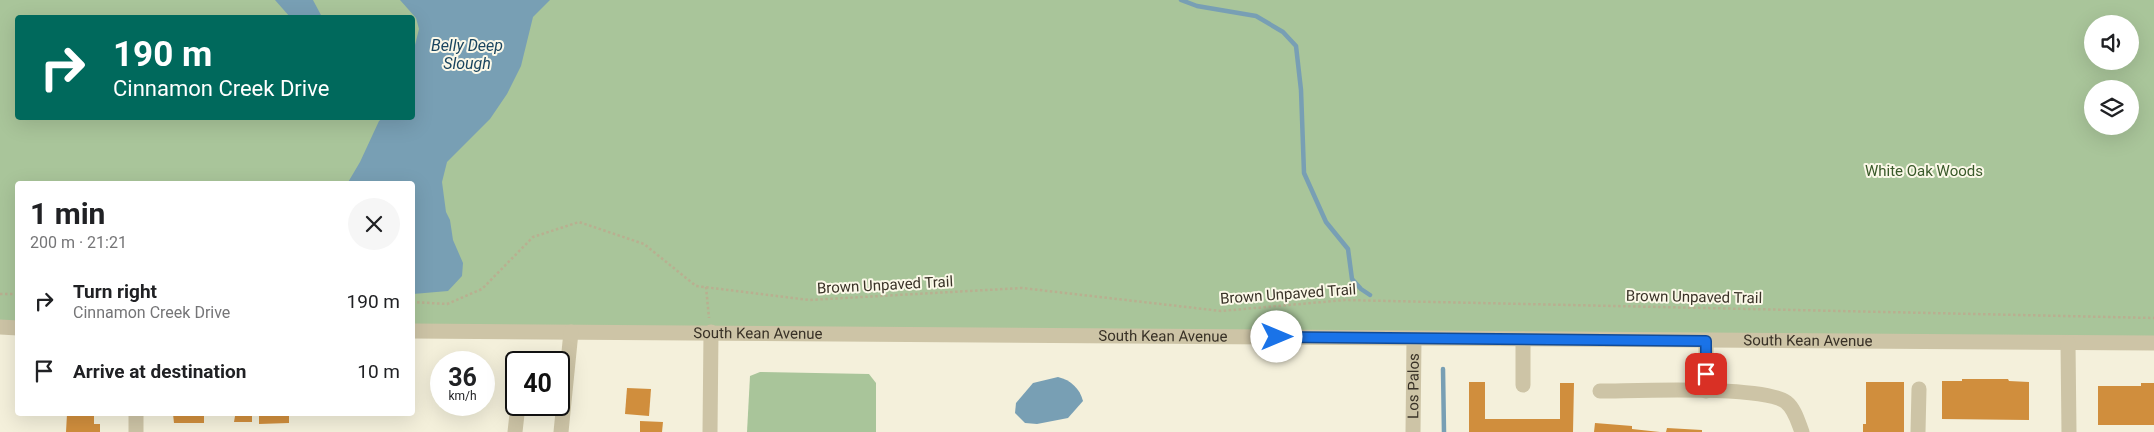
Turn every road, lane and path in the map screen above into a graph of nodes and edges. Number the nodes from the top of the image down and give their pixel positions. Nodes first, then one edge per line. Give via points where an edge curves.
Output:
1 (706, 287) junction
2 (0, 294) edge
3 (15, 294) edge
4 (415, 302) edge
5 (2154, 318) edge
6 (0, 327) edge
7 (15, 328) edge
8 (415, 330) edge
9 (571, 332) junction
10 (711, 332) junction
11 (1414, 338) junction
12 (1523, 339) junction
13 (1706, 341) junction
14 (2068, 343) junction
15 (2154, 344) edge
16 (568, 351) edge
17 (1523, 386) dead end
18 (1919, 389) dead end
19 (1600, 391) dead end
20 (1706, 391) junction
21 (136, 416) edge
22 (517, 416) edge
23 (561, 416) edge
24 (136, 432) edge
25 (515, 432) edge
26 (561, 432) edge
27 (710, 432) edge
28 (1413, 432) edge
29 (1802, 432) edge
30 (1918, 432) edge
31 (2069, 432) edge

1 - 4 path, Brown Unpaved Trail via 696,286 644,244 579,222 533,237 482,289 447,304
1 - 5 path, Brown Unpaved Trail via 809,300 1022,288 1221,311 1344,300
1 - 10 path
2 - 3 path
6 - 7 street
8 - 9 street, South Kean Avenue
9 - 10 street, South Kean Avenue
9 - 16 street
10 - 11 street, South Kean Avenue
10 - 27 street
11 - 12 street, South Kean Avenue
11 - 28 street, Los Palos
12 - 13 street, South Kean Avenue
12 - 17 street
13 - 14 street, South Kean Avenue
13 - 20 street
14 - 15 street, South Kean Avenue
14 - 31 street
18 - 30 street
19 - 20 street
20 - 29 street via 1775,396 1787,403
21 - 24 street
22 - 25 street
23 - 26 street

